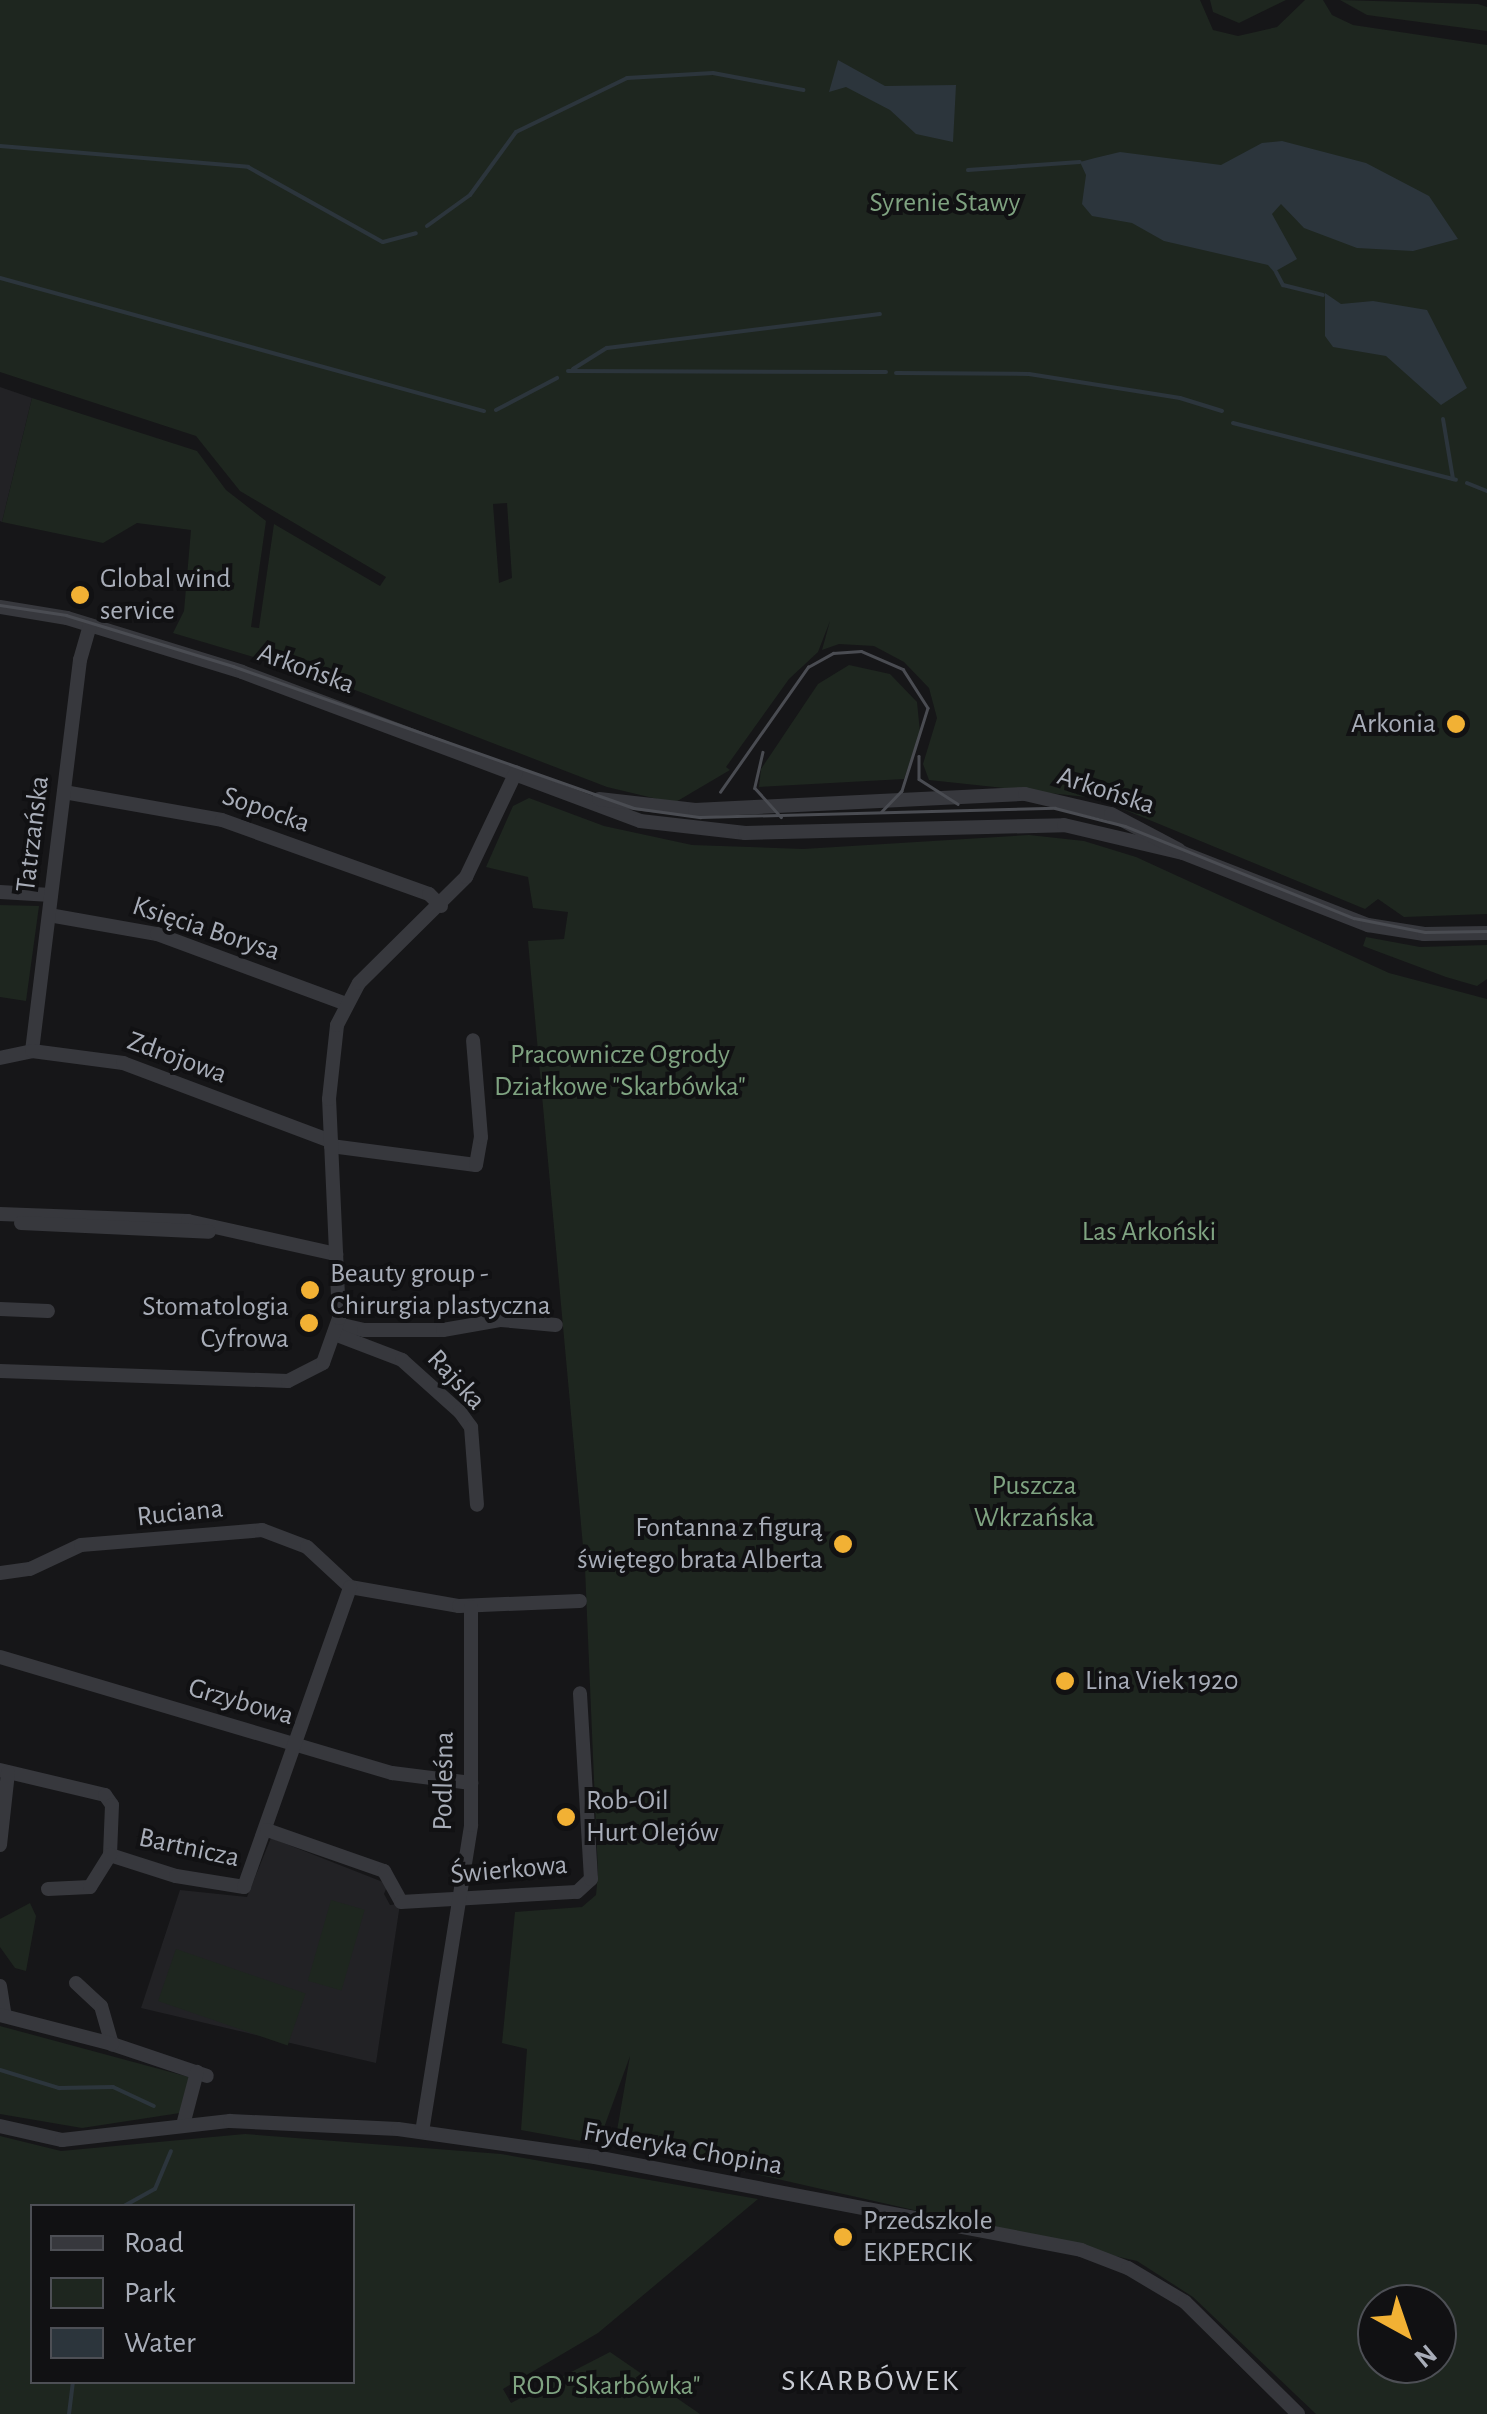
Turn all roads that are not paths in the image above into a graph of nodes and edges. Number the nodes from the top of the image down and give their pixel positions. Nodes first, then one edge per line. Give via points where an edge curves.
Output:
1 (0, 608) edge
2 (90, 625) junction
3 (516, 772) junction
4 (64, 792) junction
5 (589, 798) junction
6 (1183, 853) junction
7 (0, 892) edge
8 (51, 895) junction
9 (441, 906) junction
10 (49, 915) junction
11 (1487, 933) edge
12 (344, 1003) junction
13 (472, 1040) dead end
14 (32, 1051) junction
15 (0, 1058) edge
16 (331, 1143) junction
17 (0, 1217) edge
18 (336, 1254) junction
19 (0, 1309) edge
20 (48, 1310) dead end
21 (556, 1325) dead end
22 (338, 1330) junction
23 (0, 1371) edge
24 (478, 1505) dead end
25 (0, 1573) edge
26 (350, 1587) junction
27 (580, 1600) dead end
28 (471, 1607) junction
29 (0, 1657) edge
30 (580, 1693) dead end
31 (296, 1744) junction
32 (4, 1771) edge
33 (471, 1783) junction
34 (8, 1810) junction
35 (25, 1814) dead end
36 (267, 1830) junction
37 (0, 1844) edge
38 (110, 1855) junction
39 (48, 1889) dead end
40 (460, 1900) junction
41 (76, 1983) dead end
42 (0, 1986) edge
43 (3, 2016) edge
44 (112, 2044) junction
45 (184, 2125) junction
46 (0, 2126) edge
47 (422, 2132) junction
48 (1298, 2414) edge

1 - 2 street, Arkońska
2 - 3 street, Arkońska
2 - 4 street, Tatrzańska
3 - 5 street, Arkońska
3 - 9 street via 481,854
4 - 8 street, Tatrzańska
4 - 9 street, Sopocka via 222,820 429,894
5 - 6 street, Arkońska via 638,821 704,831 1040,822
5 - 6 street, Arkońska via 695,810 1020,794 1111,814
6 - 11 street, Arkońska via 1368,925 1438,935
7 - 8 street
8 - 10 street, Tatrzańska
9 - 12 street
10 - 12 street, Księcia Borysa via 157,934
10 - 14 street, Tatrzańska
12 - 16 street via 332,1050
13 - 16 street, Zdrojowa via 481,1137 476,1166
14 - 15 street, Zdrojowa
14 - 16 street, Zdrojowa via 150,1071
16 - 18 street
17 - 18 street via 240,1232
18 - 22 street
19 - 20 street
21 - 22 street, Rajska via 501,1320 443,1330
22 - 23 street via 329,1355 288,1381
22 - 24 street, Rajska via 402,1360 460,1412 471,1428
25 - 26 street, Ruciana via 30,1569 81,1545 262,1530 307,1547
26 - 28 street
26 - 31 street
27 - 28 street
28 - 33 street, Podleśna
29 - 31 street, Grzybowa
30 - 40 street, Świerkowa via 591,1880 577,1892
31 - 33 street, Grzybowa via 408,1777
31 - 36 street
32 - 34 street
32 - 38 street, Bartnicza via 105,1796 112,1805
33 - 40 street, Podleśna
34 - 35 street
34 - 37 street
36 - 38 street, Bartnicza via 249,1884 176,1876
36 - 40 street, Świerkowa via 384,1872 401,1902
38 - 39 street via 90,1887
40 - 47 street, Podleśna
41 - 44 street via 100,2006
42 - 43 street
43 - 44 street
44 - 45 street via 202,2074
45 - 46 street, Fryderyka Chopina via 62,2140
45 - 47 street, Fryderyka Chopina via 325,2122
47 - 48 street, Fryderyka Chopina via 1082,2250 1185,2302

